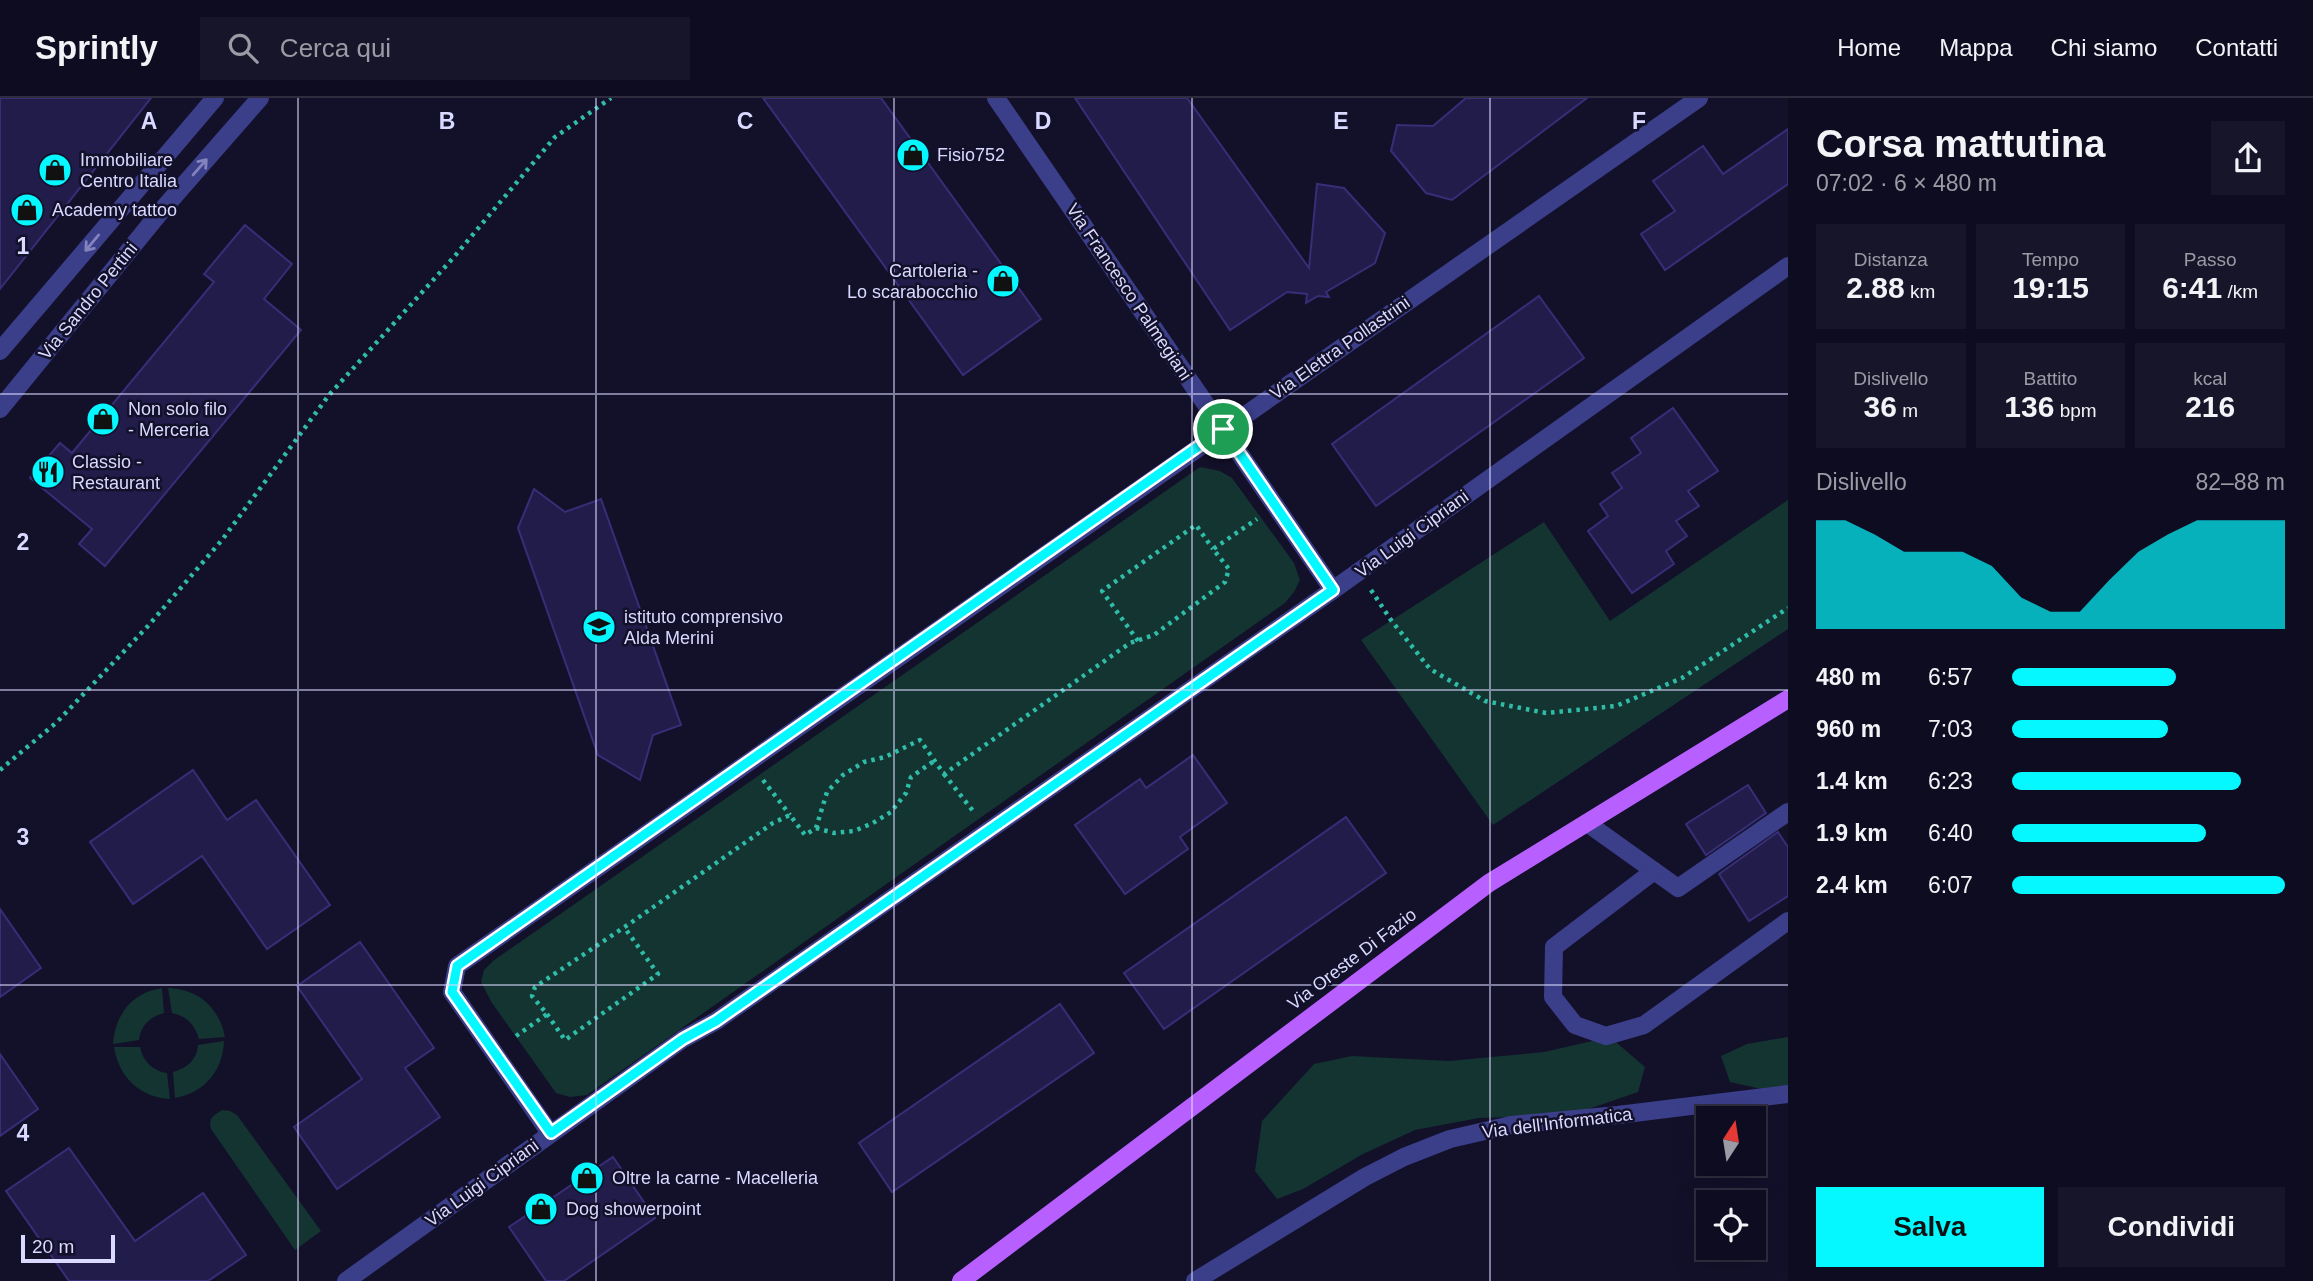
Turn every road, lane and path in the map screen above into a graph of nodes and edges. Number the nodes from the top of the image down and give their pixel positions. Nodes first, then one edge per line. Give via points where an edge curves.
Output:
1 (215, 98) edge
2 (260, 98) edge
3 (611, 98) edge
4 (996, 98) edge
5 (1699, 98) edge
6 (1788, 265) edge
7 (0, 351) edge
8 (0, 409) edge
9 (1223, 429) junction
10 (1261, 517) dead end
11 (1213, 549) junction
12 (1358, 572) junction
13 (1333, 590) junction
14 (1788, 608) edge
15 (1138, 641) junction
16 (1788, 699) edge
17 (934, 761) junction
18 (0, 769) edge
19 (944, 774) junction
20 (759, 775) dead end
21 (1788, 812) edge
22 (790, 815) junction
23 (979, 818) dead end
24 (1587, 822) junction
25 (816, 828) junction
26 (1654, 871) junction
27 (1788, 921) edge
28 (625, 927) junction
29 (547, 1014) junction
30 (516, 1036) dead end
31 (1788, 1094) edge
32 (551, 1133) junction
33 (346, 1281) edge
34 (961, 1281) edge
35 (1195, 1281) edge

1 -> 7 street, Via Sandro Pertini
8 -> 2 street, Via Sandro Pertini
3 - 18 path via 555,136 329,395 222,540 148,626 57,722
4 - 9 street, Via Francesco Palmegiani
5 - 9 street, Via Elettra Pollastrini
6 - 12 street, Via Luigi Cipriani
9 - 13 street, Via Francesco Palmegiani
9 - 32 street, Via Elettra Pollastrini via 457,966 452,992
10 - 11 path
11 - 15 path via 1228,569 1225,582 1154,635
11 - 15 path via 1196,525 1102,591
12 - 13 street, Via Luigi Cipriani
12 - 14 path via 1430,669 1485,701 1546,713 1616,706 1682,678
13 - 32 street, Via Luigi Cipriani
15 - 19 path
16 - 24 main road, Via Oreste Di Fazio
17 - 19 path
17 - 25 path via 911,776 906,793 891,812 873,823 834,833
17 - 25 path via 920,740 864,762 827,792
19 - 23 path
20 - 22 path
21 - 26 street via 1678,888
22 - 25 path via 805,835
22 - 28 path
24 - 26 street
24 - 34 main road, Via Oreste Di Fazio via 1489,883
26 - 27 street via 1554,947 1553,997 1575,1026 1606,1036 1644,1025
28 - 29 path via 535,987 532,996
28 - 29 path via 658,974 565,1040
29 - 30 path
31 - 35 street, Via dell'Informatica via 1511,1125 1450,1139 1364,1177
32 - 33 street, Via Luigi Cipriani

